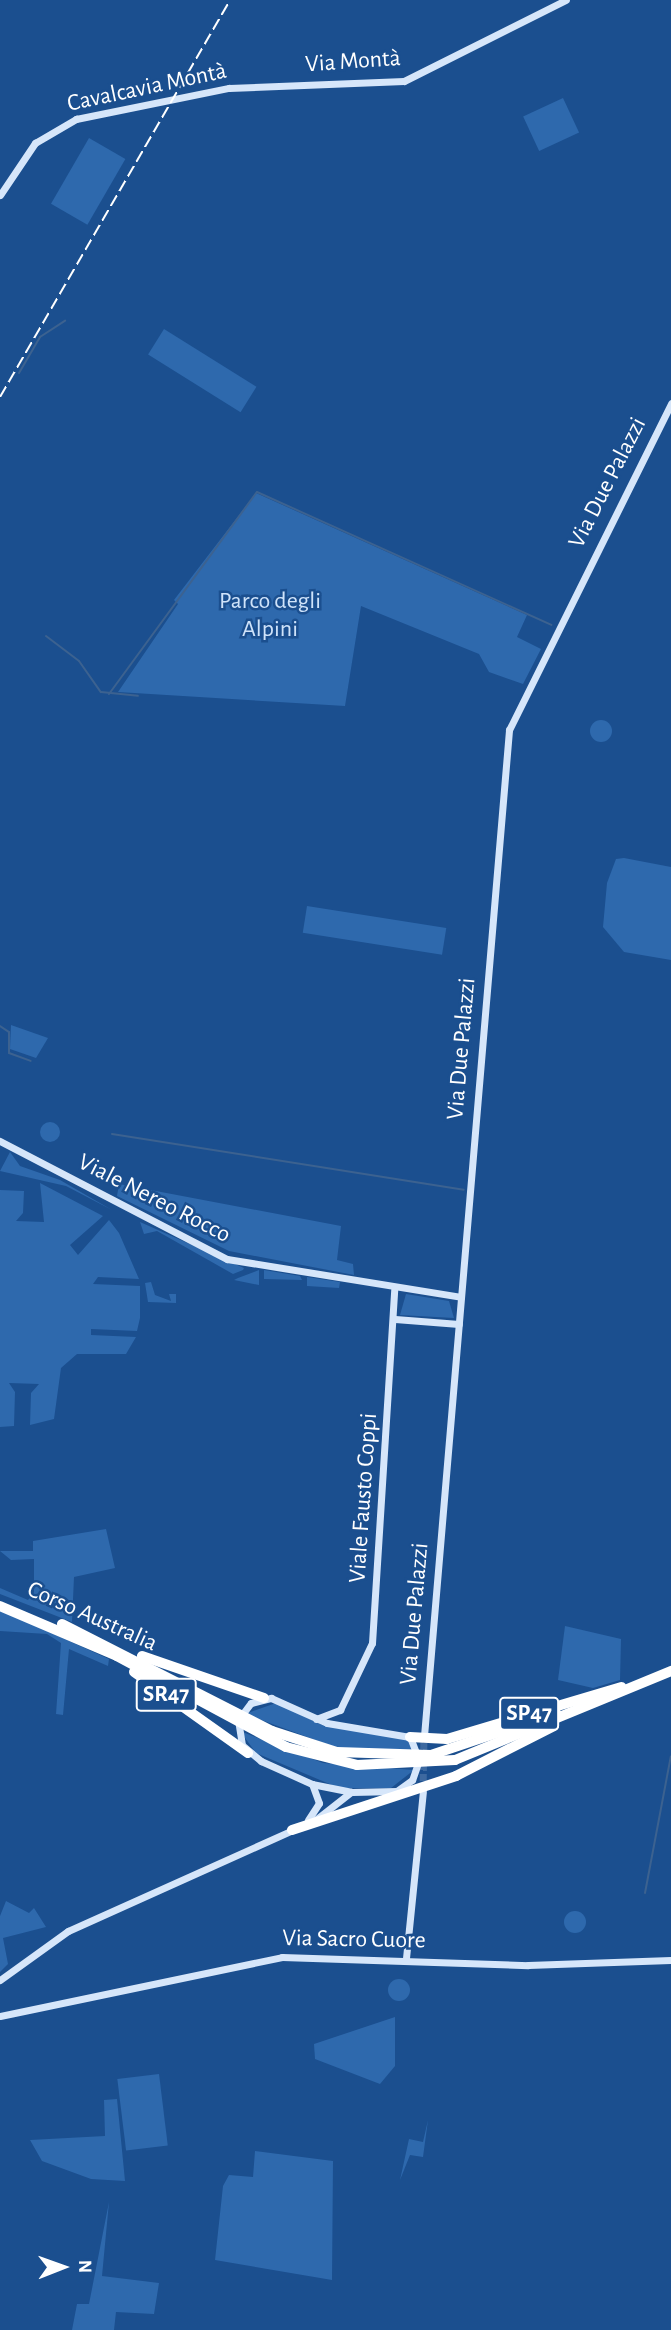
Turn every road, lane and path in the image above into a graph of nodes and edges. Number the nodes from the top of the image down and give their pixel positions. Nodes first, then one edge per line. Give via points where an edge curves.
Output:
1 (566, 0) edge
2 (293, 85) joint
3 (0, 195) edge
4 (671, 403) edge
5 (0, 1141) edge
6 (394, 1290) junction
7 (461, 1297) junction
8 (395, 1319) junction
9 (459, 1324) junction
10 (0, 1599) edge
11 (0, 1606) edge
12 (83, 1640) junction
13 (110, 1645) junction
14 (671, 1666) edge
15 (671, 1672) edge
16 (622, 1687) junction
17 (264, 1698) junction
18 (603, 1701) junction
19 (345, 1703) junction
20 (233, 1716) junction
21 (316, 1720) junction
22 (353, 1728) junction
23 (424, 1736) tunnel mouth
24 (410, 1737) junction
25 (248, 1753) junction
26 (430, 1760) junction
27 (489, 1760) junction
28 (408, 1762) joint
29 (312, 1784) junction
30 (397, 1791) junction
31 (352, 1792) junction
32 (423, 1792) tunnel mouth
33 (292, 1830) junction
34 (406, 1958) junction
35 (671, 1960) edge
36 (0, 1980) edge
37 (0, 2016) edge

1 - 2 street, Via Montà via 404,81
2 - 3 street, Cavalcavia Montà via 254,86 76,119 35,143 13,169
4 - 7 street, Via Due Palazzi via 511,716
5 - 6 street, Viale Nereo Rocco via 227,1259
6 - 7 street, Viale Nereo Rocco
6 - 8 street, Viale Fausto Coppi
7 - 9 street, Via Due Palazzi
8 - 9 street
8 - 19 street, Viale Fausto Coppi via 374,1631
9 - 23 street, Via Due Palazzi
10 - 13 highway, Corso Australia / SR47
11 - 12 highway, Corso Australia / SR47
12 - 20 highway, Corso Australia / SR47
12 - 25 highway, SR47
13 - 17 highway, SR47
13 - 20 highway, Corso Australia / SR47
14 - 16 highway, SP47
15 - 18 highway, SP47
16 - 24 highway, SP47 via 447,1740
16 - 26 highway, Corso Australia / SP47
17 - 21 street, SR47
17 - 25 street via 238,1720
18 - 26 highway, Corso Australia / SP47 via 484,1751
18 - 27 highway, SP47
19 - 21 street via 331,1718
19 - 22 street via 344,1718
20 - 28 highway, Corso Australia / SR47 via 324,1759
21 - 22 street, SR47
22 - 24 street, SR47
24 - 30 street via 418,1750 416,1772
25 - 29 street, SR47
26 - 28 highway, Corso Australia / SP47
27 - 30 highway, SP47
27 - 33 highway, SP47
29 - 31 street, SR47
29 - 33 street via 318,1809
30 - 31 street, SR47
31 - 33 street
32 - 34 street
33 - 36 street via 68,1931
34 - 35 street, Via Sacro Cuore via 528,1965
34 - 37 street, Via Sacro Cuore via 282,1956

